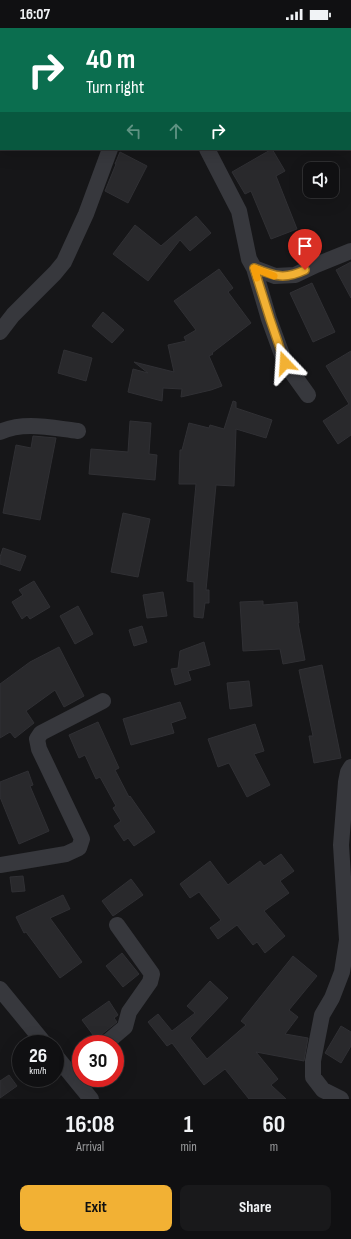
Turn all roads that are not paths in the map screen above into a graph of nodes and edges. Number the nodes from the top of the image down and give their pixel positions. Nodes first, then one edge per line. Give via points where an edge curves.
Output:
1 (110, 150) edge
2 (208, 150) edge
3 (351, 251) edge
4 (254, 268) junction
5 (0, 332) edge
6 (308, 395) dead end
7 (78, 431) dead end
8 (0, 432) edge
9 (103, 701) dead end
10 (351, 767) edge
11 (0, 865) edge
12 (117, 925) dead end
13 (0, 989) edge
14 (38, 1035) edge
15 (116, 1035) edge
16 (64, 1064) edge
17 (72, 1071) edge
18 (85, 1087) edge
19 (92, 1099) edge
20 (341, 1099) edge

1 - 5 street via 86,214 64,262
2 - 4 street via 239,211 249,260
3 - 4 street via 295,275 274,276
4 - 6 street via 285,363
7 - 8 street via 32,425
9 - 11 street via 41,733 37,739 82,839 79,848 66,854
10 - 20 street via 346,782 341,845 347,940 342,972 322,1015 313,1061 313,1077 323,1090
12 - 15 street via 152,974 150,982 129,1012 125,1027
13 - 14 street
16 - 17 street
18 - 19 street

